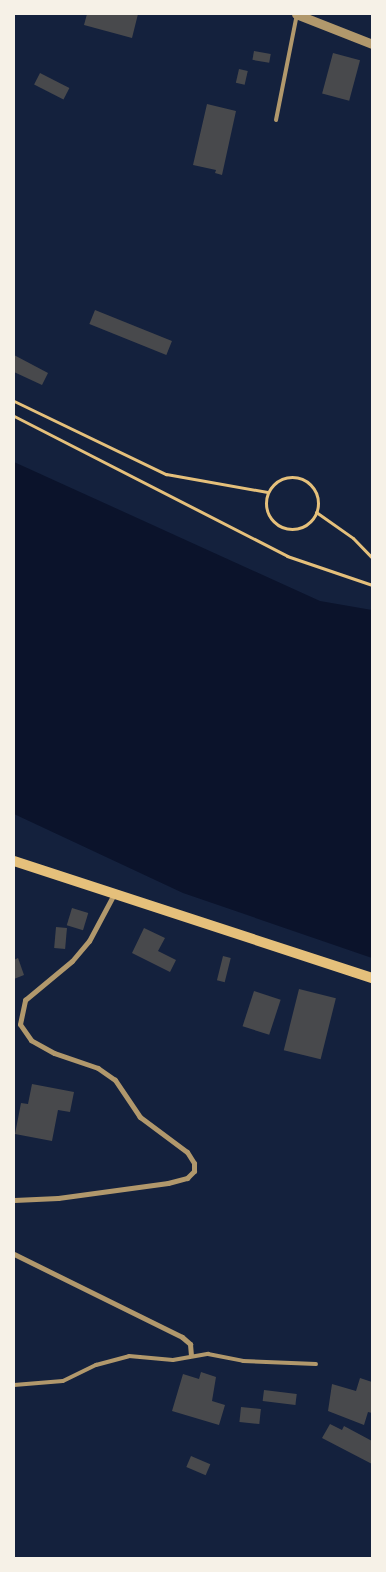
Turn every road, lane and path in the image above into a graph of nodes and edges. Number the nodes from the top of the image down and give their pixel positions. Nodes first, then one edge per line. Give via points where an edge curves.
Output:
1 (297, 14) edge
2 (372, 44) edge
3 (276, 120) dead end
4 (14, 402) edge
5 (14, 416) edge
6 (268, 492) junction
7 (316, 512) junction
8 (372, 558) edge
9 (372, 585) edge
10 (14, 861) edge
11 (114, 894) junction
12 (372, 978) edge
13 (14, 1200) edge
14 (14, 1254) edge
15 (192, 1355) junction
16 (316, 1364) dead end
17 (14, 1385) edge

1 - 2 street
1 - 3 lane
4 - 6 path via 166,474
5 - 9 path via 287,556
6 - 7 path via 282,479 302,479 312,487 318,499
6 - 7 path via 265,504 268,515 287,529 299,528 310,522
7 - 8 path via 353,538
10 - 11 main road
11 - 12 main road
11 - 13 street via 89,941 72,961 25,1000 20,1024 31,1040 54,1053 98,1068 115,1080 140,1116 186,1152 194,1163 194,1171 187,1178 168,1183 58,1198
14 - 15 street via 182,1337 190,1344
15 - 16 lane via 208,1354 243,1362
15 - 17 lane via 173,1360 129,1356 96,1365 62,1381

